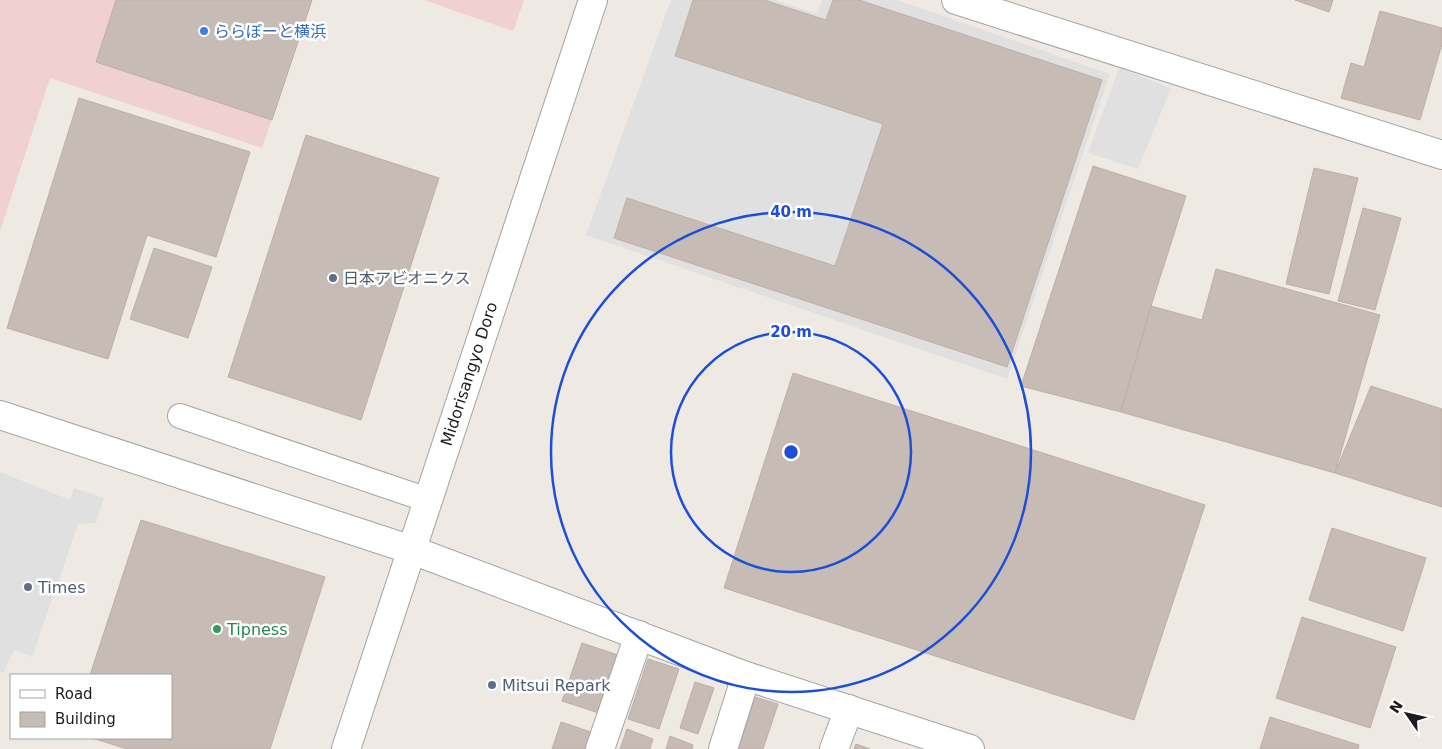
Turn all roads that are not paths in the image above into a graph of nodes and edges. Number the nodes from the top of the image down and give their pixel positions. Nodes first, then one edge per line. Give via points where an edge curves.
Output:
1 (593, 0) edge
2 (956, 0) edge
3 (1442, 155) edge
4 (0, 415) edge
5 (180, 416) dead end
6 (428, 500) junction
7 (412, 550) junction
8 (639, 635) junction
9 (746, 676) junction
10 (849, 709) junction
11 (954, 747) edge
12 (346, 749) edge
13 (600, 749) edge
14 (723, 749) edge
15 (834, 749) edge

1 - 6 street, Midorisangyo Doro
2 - 3 street
4 - 7 street
5 - 6 lane
6 - 7 street, Midorisangyo Doro
7 - 8 street
7 - 12 street, Midorisangyo Doro
8 - 9 street
8 - 13 street
9 - 10 street
9 - 14 street
10 - 11 street
10 - 15 street

